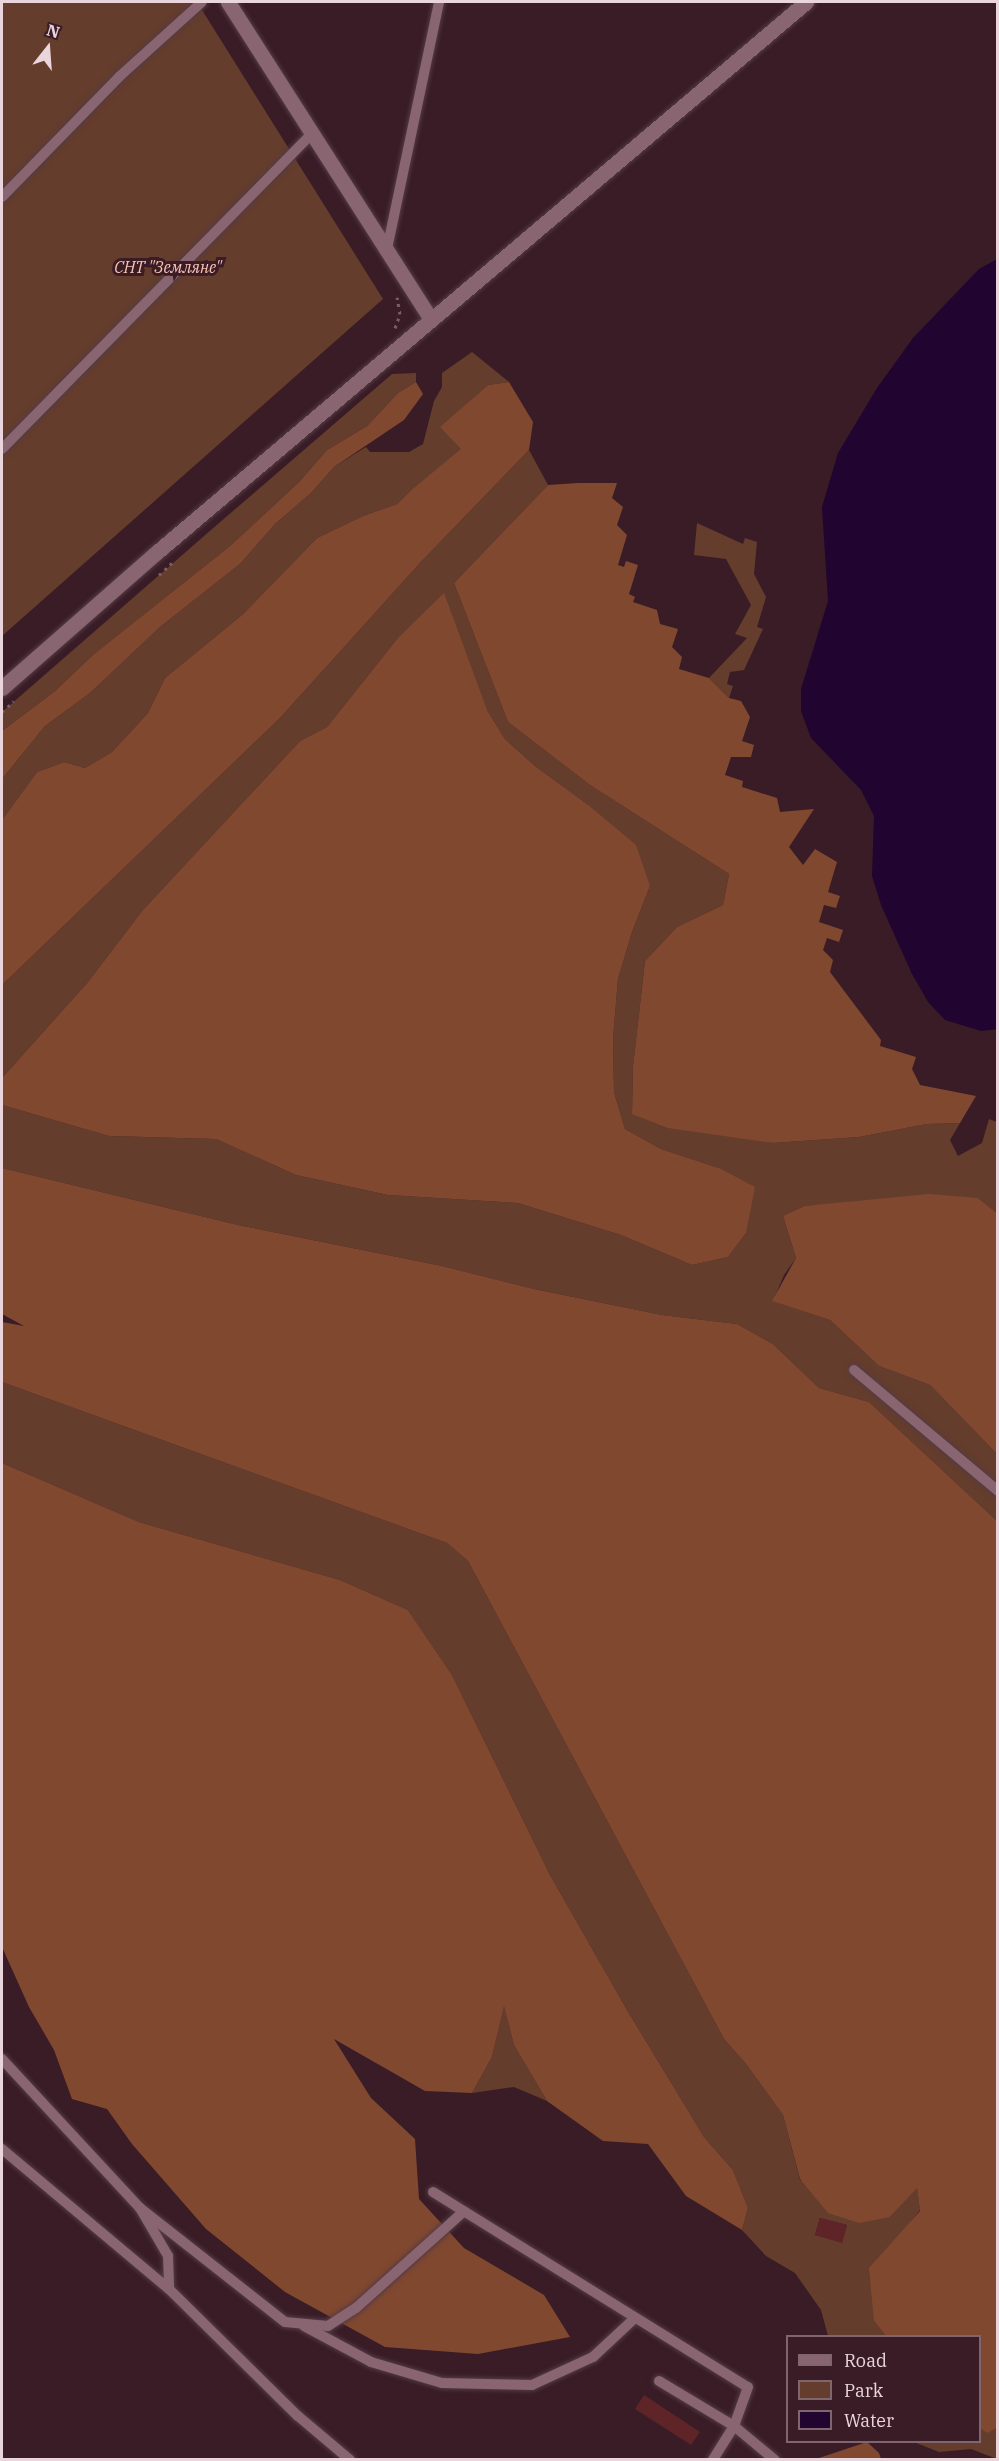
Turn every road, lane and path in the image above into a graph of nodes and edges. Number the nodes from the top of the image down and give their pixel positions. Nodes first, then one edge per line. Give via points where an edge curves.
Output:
1 (202, 2) edge
2 (228, 2) edge
3 (446, 2) edge
4 (806, 2) edge
5 (438, 6) edge
6 (313, 133) junction
7 (2, 197) edge
8 (387, 249) junction
9 (396, 292) dead end
10 (431, 319) junction
11 (387, 335) dead end
12 (2, 449) edge
13 (2, 688) edge
14 (854, 1370) dead end
15 (998, 1491) edge
16 (2, 2059) edge
17 (2, 2149) edge
18 (433, 2192) dead end
19 (141, 2208) junction
20 (464, 2211) junction
21 (169, 2289) junction
22 (635, 2318) junction
23 (298, 2323) junction
24 (659, 2381) dead end
25 (734, 2426) junction
26 (350, 2460) edge
27 (713, 2460) edge
28 (775, 2460) edge

1 - 7 lane via 120,76
2 - 6 street
3 - 5 lane
4 - 10 street
5 - 8 lane
6 - 8 street
6 - 12 lane
8 - 10 street
9 - 11 path via 400,314
10 - 13 street
14 - 15 lane
16 - 19 lane
17 - 21 lane
18 - 20 lane
19 - 21 lane via 168,2256
19 - 23 lane via 285,2322
20 - 22 lane
20 - 23 lane via 356,2308 328,2326
21 - 26 lane via 298,2416
22 - 23 lane via 593,2357 532,2385 442,2384 371,2362
22 - 25 lane via 748,2387
24 - 25 lane
25 - 27 lane
25 - 28 lane

